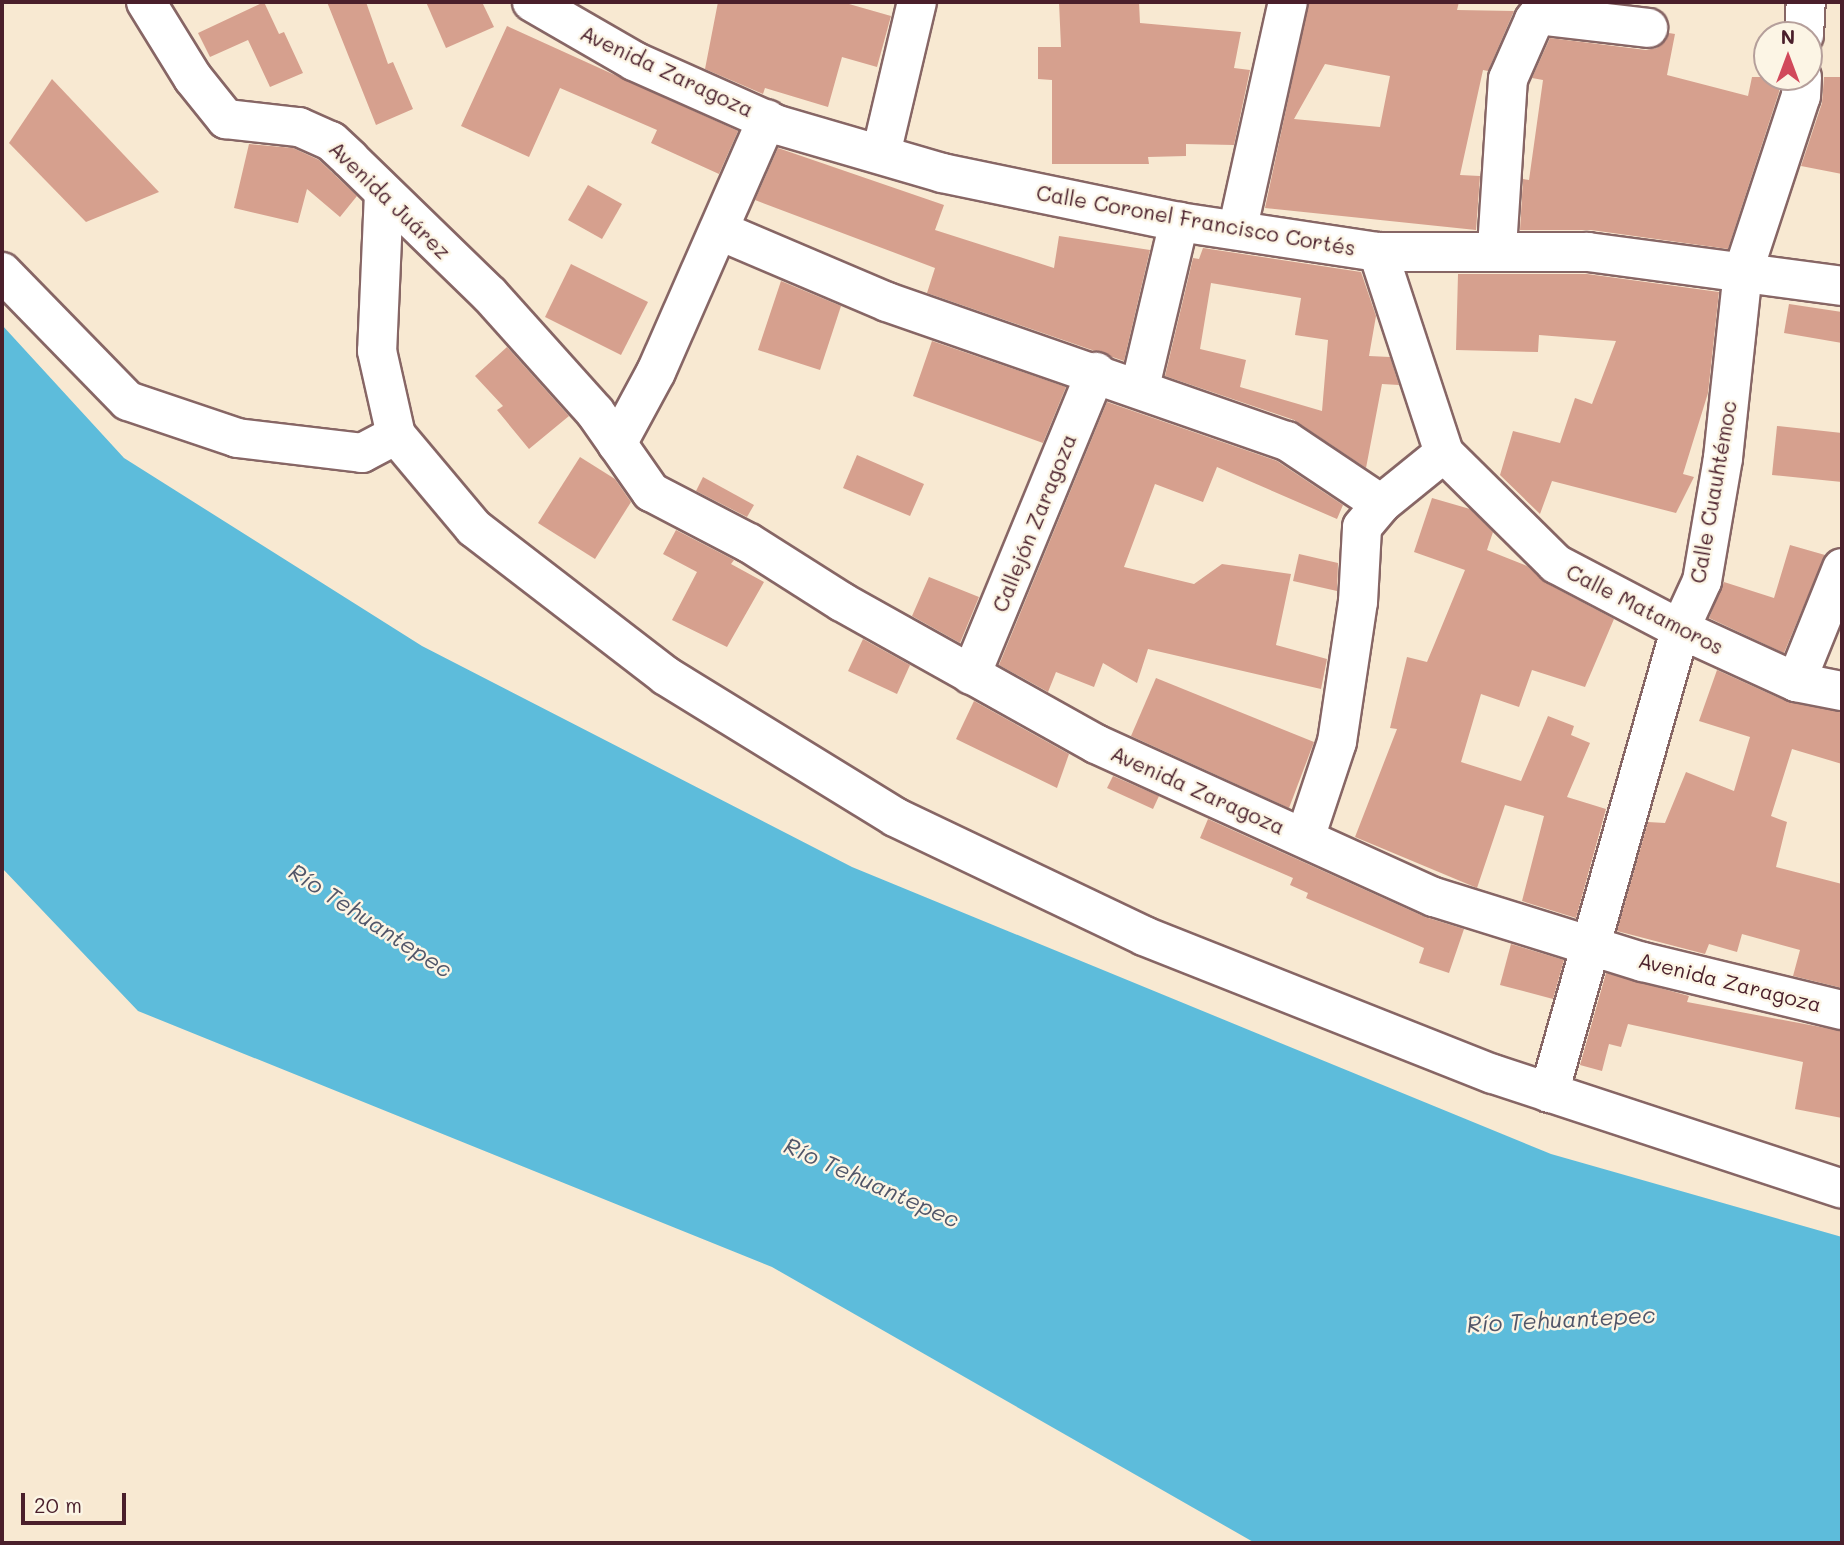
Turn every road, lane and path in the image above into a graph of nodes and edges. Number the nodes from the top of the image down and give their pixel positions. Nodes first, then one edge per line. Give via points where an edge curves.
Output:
1 (146, 2) edge
2 (532, 2) edge
3 (917, 2) edge
4 (1288, 2) edge
5 (1806, 2) edge
6 (1805, 21) edge
7 (1648, 28) dead end
8 (1801, 91) edge
9 (767, 119) junction
10 (881, 154) junction
11 (384, 193) junction
12 (1180, 222) junction
13 (1238, 228) junction
14 (720, 231) junction
15 (1497, 248) junction
16 (1378, 252) junction
17 (2, 272) edge
18 (1743, 272) junction
19 (1842, 286) edge
20 (1096, 372) junction
21 (1140, 387) junction
22 (396, 435) junction
23 (617, 443) junction
24 (1444, 453) junction
25 (1381, 504) junction
26 (1842, 568) edge
27 (1680, 629) junction
28 (971, 675) junction
29 (1796, 682) junction
30 (1842, 691) edge
31 (1305, 838) junction
32 (1590, 944) junction
33 (1842, 1010) edge
34 (1549, 1093) junction
35 (1842, 1189) edge

1 - 11 street, Avenida Juárez via 193,78 226,119 299,127 331,141
2 - 9 street, Avenida Zaragoza via 634,61
3 - 10 street
4 - 13 street
5 - 6 street
7 - 15 street via 1538,15 1534,19 1508,79
8 - 18 street, Calle Cuauhtémoc
9 - 10 street, Calle Coronel Francisco Cortés
9 - 14 street
10 - 12 street, Calle Coronel Francisco Cortés via 942,173
11 - 22 street via 377,351
11 - 23 street, Avenida Juárez via 490,295
12 - 13 street, Calle Coronel Francisco Cortés
12 - 21 street
13 - 16 street, Calle Coronel Francisco Cortés
14 - 20 street via 887,302
14 - 23 street via 656,372
15 - 16 street, Calle Coronel Francisco Cortés
15 - 18 street, Calle Coronel Francisco Cortés via 1588,252
16 - 24 street
17 - 22 street via 128,401 237,438 362,453
18 - 19 street, Calle Coronel Francisco Cortés
18 - 27 street, Calle Cuauhtémoc via 1723,458 1702,581
20 - 21 street
20 - 28 street, Callejón Zaragoza
21 - 25 street via 1287,441
22 - 34 street via 474,528 666,676 895,817 1144,936
23 - 28 street, Avenida Zaragoza via 650,492 749,543
24 - 25 street
24 - 27 street, Calle Matamoros via 1556,564
25 - 31 street via 1362,527 1358,602 1336,742
26 - 29 street
27 - 29 street, Calle Matamoros
27 - 32 street, Calle Cuauhtémoc
28 - 31 street, Avenida Zaragoza via 1096,744
29 - 30 street, Calle Matamoros
31 - 32 street, Avenida Zaragoza via 1434,897
32 - 33 street, Avenida Zaragoza via 1643,962
32 - 34 street, Calle Cuauhtémoc
34 - 35 street

